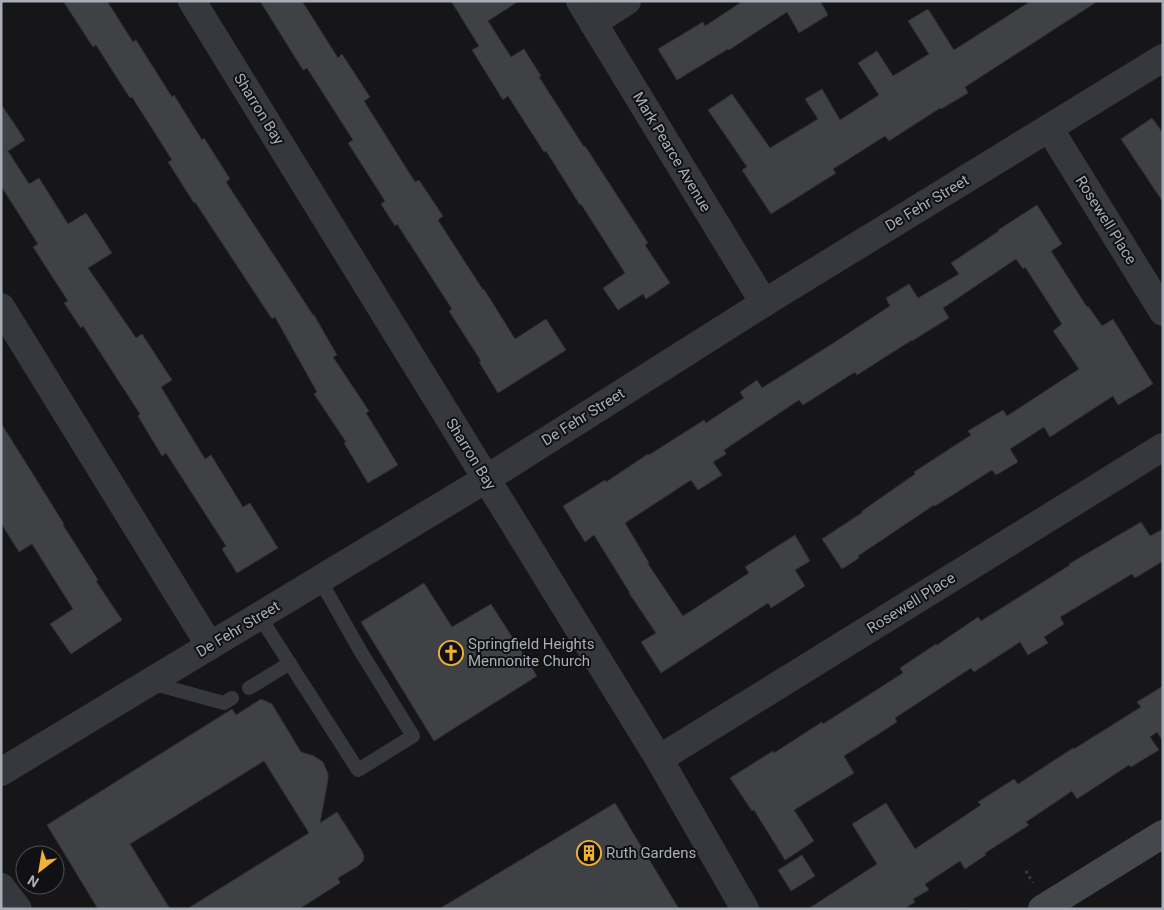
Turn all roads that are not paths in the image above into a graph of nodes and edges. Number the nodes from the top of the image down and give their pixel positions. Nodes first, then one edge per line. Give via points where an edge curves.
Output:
1 (192, 1) edge
2 (627, 1) edge
3 (586, 12) edge
4 (1163, 58) edge
5 (1049, 128) junction
6 (764, 303) junction
7 (1, 307) edge
8 (1163, 312) edge
9 (1163, 447) edge
10 (486, 479) junction
11 (320, 580) junction
12 (260, 617) junction
13 (210, 646) junction
14 (290, 664) junction
15 (150, 683) junction
16 (249, 688) dead end
17 (232, 698) dead end
18 (659, 759) junction
19 (1, 772) edge
20 (1163, 834) edge
21 (1, 887) edge
22 (18, 909) edge
23 (745, 909) edge
24 (1042, 909) edge

1 - 10 street, Sharron Bay
2 - 3 street
3 - 6 street, Mark Pearce Avenue
4 - 5 street, De Fehr Street
5 - 6 street, De Fehr Street
5 - 8 street, Rosewell Place
6 - 10 street, De Fehr Street
7 - 13 street
9 - 18 street, Rosewell Place
10 - 11 street, De Fehr Street
10 - 18 street, Sharron Bay
11 - 12 street, De Fehr Street
11 - 14 lane via 413,736 358,770
12 - 13 street, De Fehr Street
12 - 14 lane
13 - 15 street, De Fehr Street
14 - 16 lane
15 - 17 lane via 224,703
15 - 19 street, De Fehr Street
18 - 23 street, Sharron Bay
20 - 24 street
21 - 22 street

